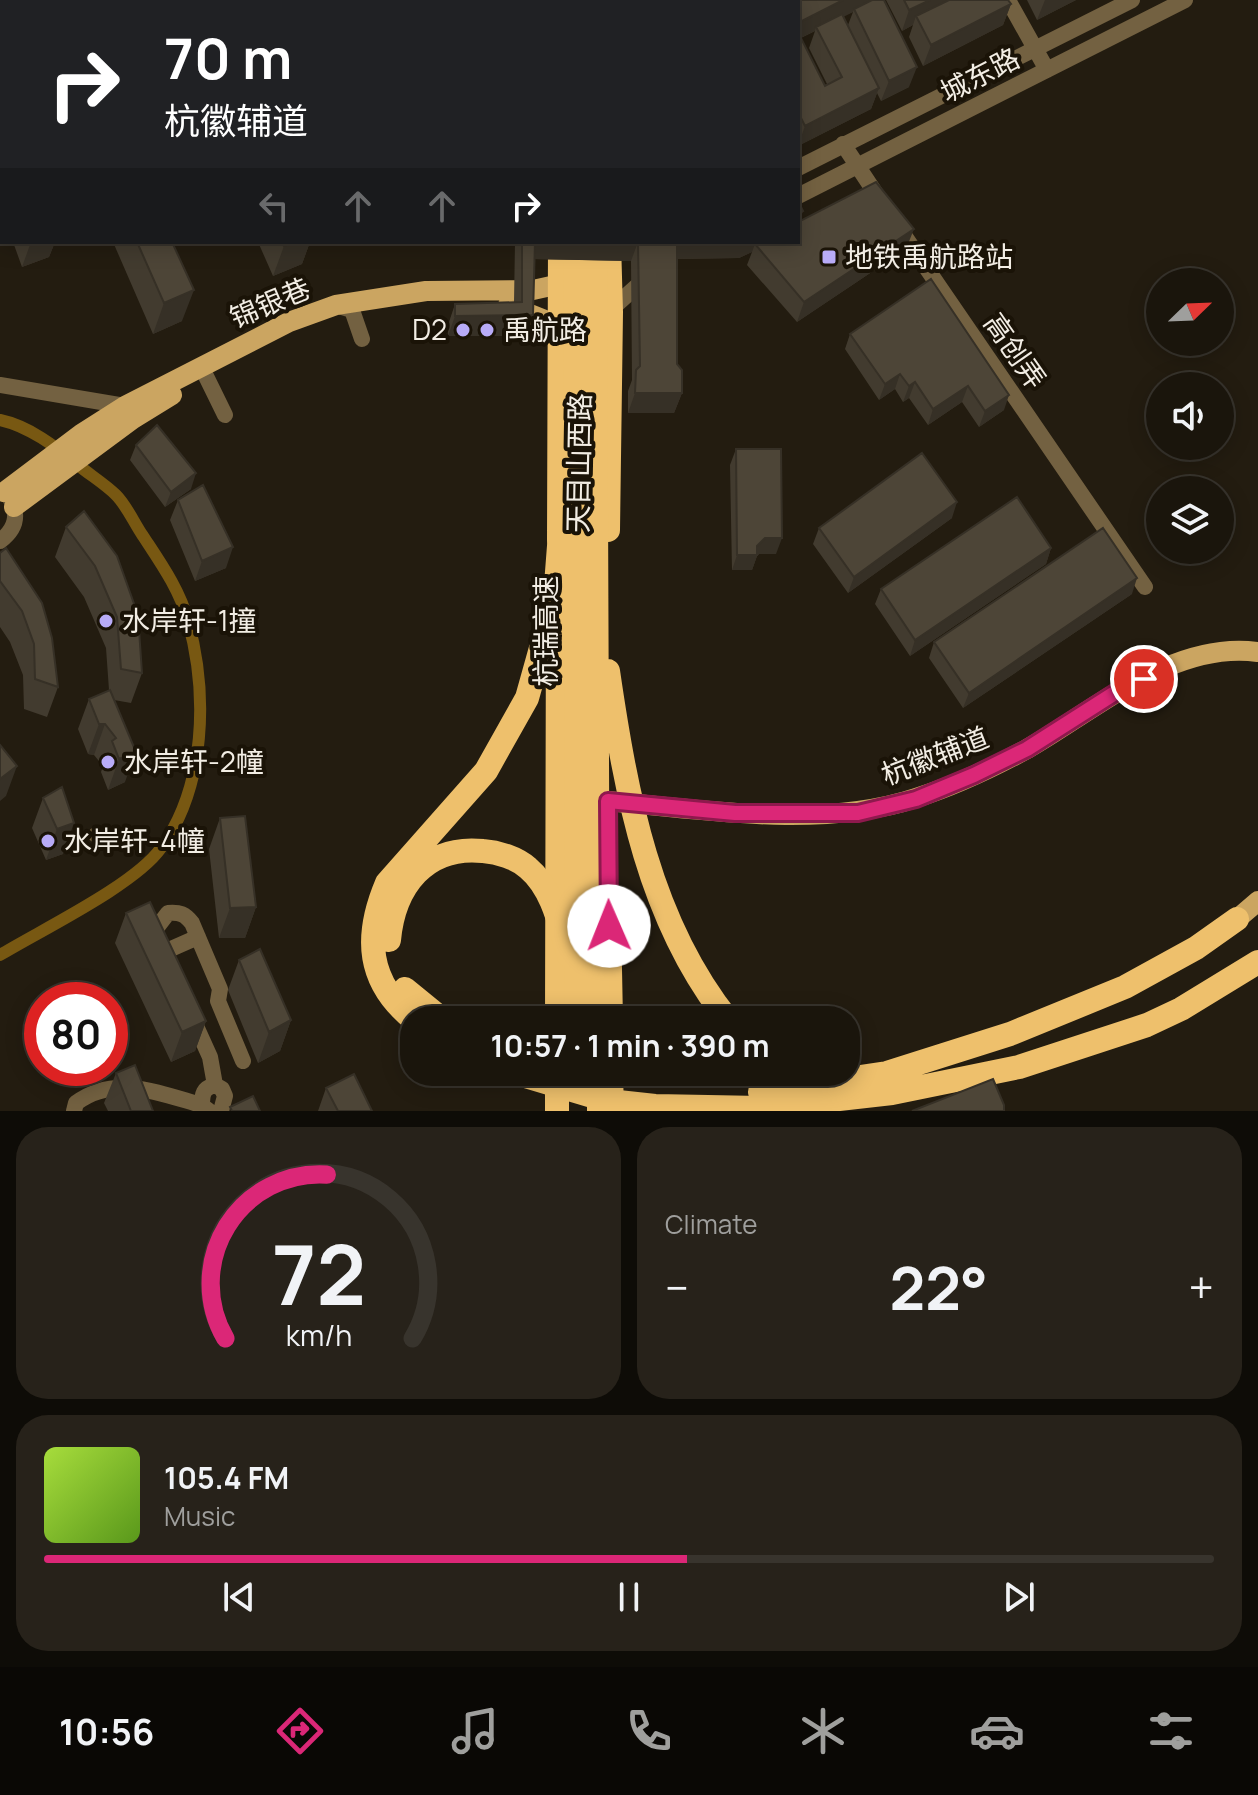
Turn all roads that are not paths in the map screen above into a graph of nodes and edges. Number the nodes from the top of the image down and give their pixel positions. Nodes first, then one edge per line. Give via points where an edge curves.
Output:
1 (1008, 0) edge
2 (1132, 0) edge
3 (1185, 0) edge
4 (1035, 48) junction
5 (1047, 70) junction
6 (843, 144) junction
7 (857, 166) junction
8 (800, 167) edge
9 (800, 195) edge
10 (560, 244) edge
11 (575, 244) edge
12 (609, 244) edge
13 (656, 269) edge
14 (560, 284) junction
15 (344, 308) junction
16 (611, 312) junction
17 (567, 328) junction
18 (362, 339) dead end
19 (203, 371) junction
20 (0, 385) edge
21 (129, 412) junction
22 (225, 415) dead end
23 (6, 496) edge
24 (0, 541) edge
25 (596, 584) junction
26 (1145, 587) dead end
27 (1258, 652) edge
28 (608, 801) junction
29 (1258, 901) edge
30 (1237, 919) joint
31 (198, 937) junction
32 (1258, 962) edge
33 (577, 981) junction
34 (1103, 996) junction
35 (183, 998) edge
36 (425, 1006) edge
37 (557, 1006) edge
38 (577, 1006) edge
39 (598, 1006) edge
40 (611, 1006) edge
41 (717, 1006) edge
42 (400, 1008) edge
43 (1117, 1034) junction
44 (243, 1061) dead end
45 (860, 1076) edge
46 (890, 1083) junction
47 (215, 1085) junction
48 (557, 1086) edge
49 (559, 1086) edge
50 (579, 1086) edge
51 (599, 1086) edge
52 (611, 1086) edge
53 (622, 1086) edge
54 (760, 1100) junction
55 (170, 1103) edge
56 (206, 1108) edge
57 (74, 1111) edge
58 (221, 1111) edge
59 (557, 1111) edge
60 (579, 1111) edge
61 (599, 1111) edge
62 (612, 1111) edge
63 (840, 1111) edge

1 - 4 street
2 - 4 street, 城东路
3 - 5 street, 城东路
4 - 5 street
4 - 6 street, 城东路
5 - 7 street, 城东路
6 - 7 street, 高创弄
6 - 8 street, 城东路
7 - 9 street, 城东路
7 - 26 street, 高创弄
10 - 14 highway, 天目山西路
11 - 17 highway, 杭瑞高速, bridge
12 - 14 street
12 - 16 highway, 天目山西路
12 - 25 highway, 杭瑞高速, bridge
13 - 16 street
14 - 15 main road, 锦银巷 via 533,290 426,291
14 - 17 highway, 天目山西路
15 - 17 main road, 锦银巷 via 480,303 520,310
15 - 18 street
15 - 19 main road, 锦银巷 via 289,322
16 - 17 street
16 - 28 highway, 天目山西路
17 - 33 highway, 杭瑞高速, bridge
17 - 37 highway, 天目山西路
17 - 42 highway, bridge via 555,598 527,698 486,771 387,883 375,917 373,961
19 - 21 main road, 锦银巷
19 - 22 street
20 - 21 street
21 - 23 main road, 锦银巷
23 - 24 street via 14,524
25 - 39 highway, 杭瑞高速, bridge
25 - 41 highway, bridge via 624,767 642,842 681,950
27 - 28 main road, 杭徽辅道 via 1201,655 1118,691 1027,749 974,775 916,799 858,813 735,813
28 - 40 highway, 天目山西路
29 - 30 main road
30 - 34 highway via 1196,948
31 - 31 street via 185,915 177,912 168,913 155,930 168,960
31 - 44 street
32 - 43 highway via 1181,1009
33 - 36 highway, bridge via 547,891 526,866 488,851 448,852 416,871 391,920 390,957 396,976
33 - 38 highway, 杭瑞高速, bridge
34 - 43 highway via 1092,1003 1090,1028
34 - 46 highway
35 - 47 street via 210,1057
43 - 46 highway via 1019,1067
45 - 46 highway
46 - 54 highway
46 - 63 highway
47 - 56 street via 203,1093
47 - 58 street via 225,1096
48 - 59 highway
49 - 54 highway, bridge via 609,1101 655,1106
50 - 60 highway
51 - 61 highway, bridge
52 - 62 highway
53 - 54 highway
55 - 56 street
55 - 57 street via 145,1088 121,1087 90,1093

